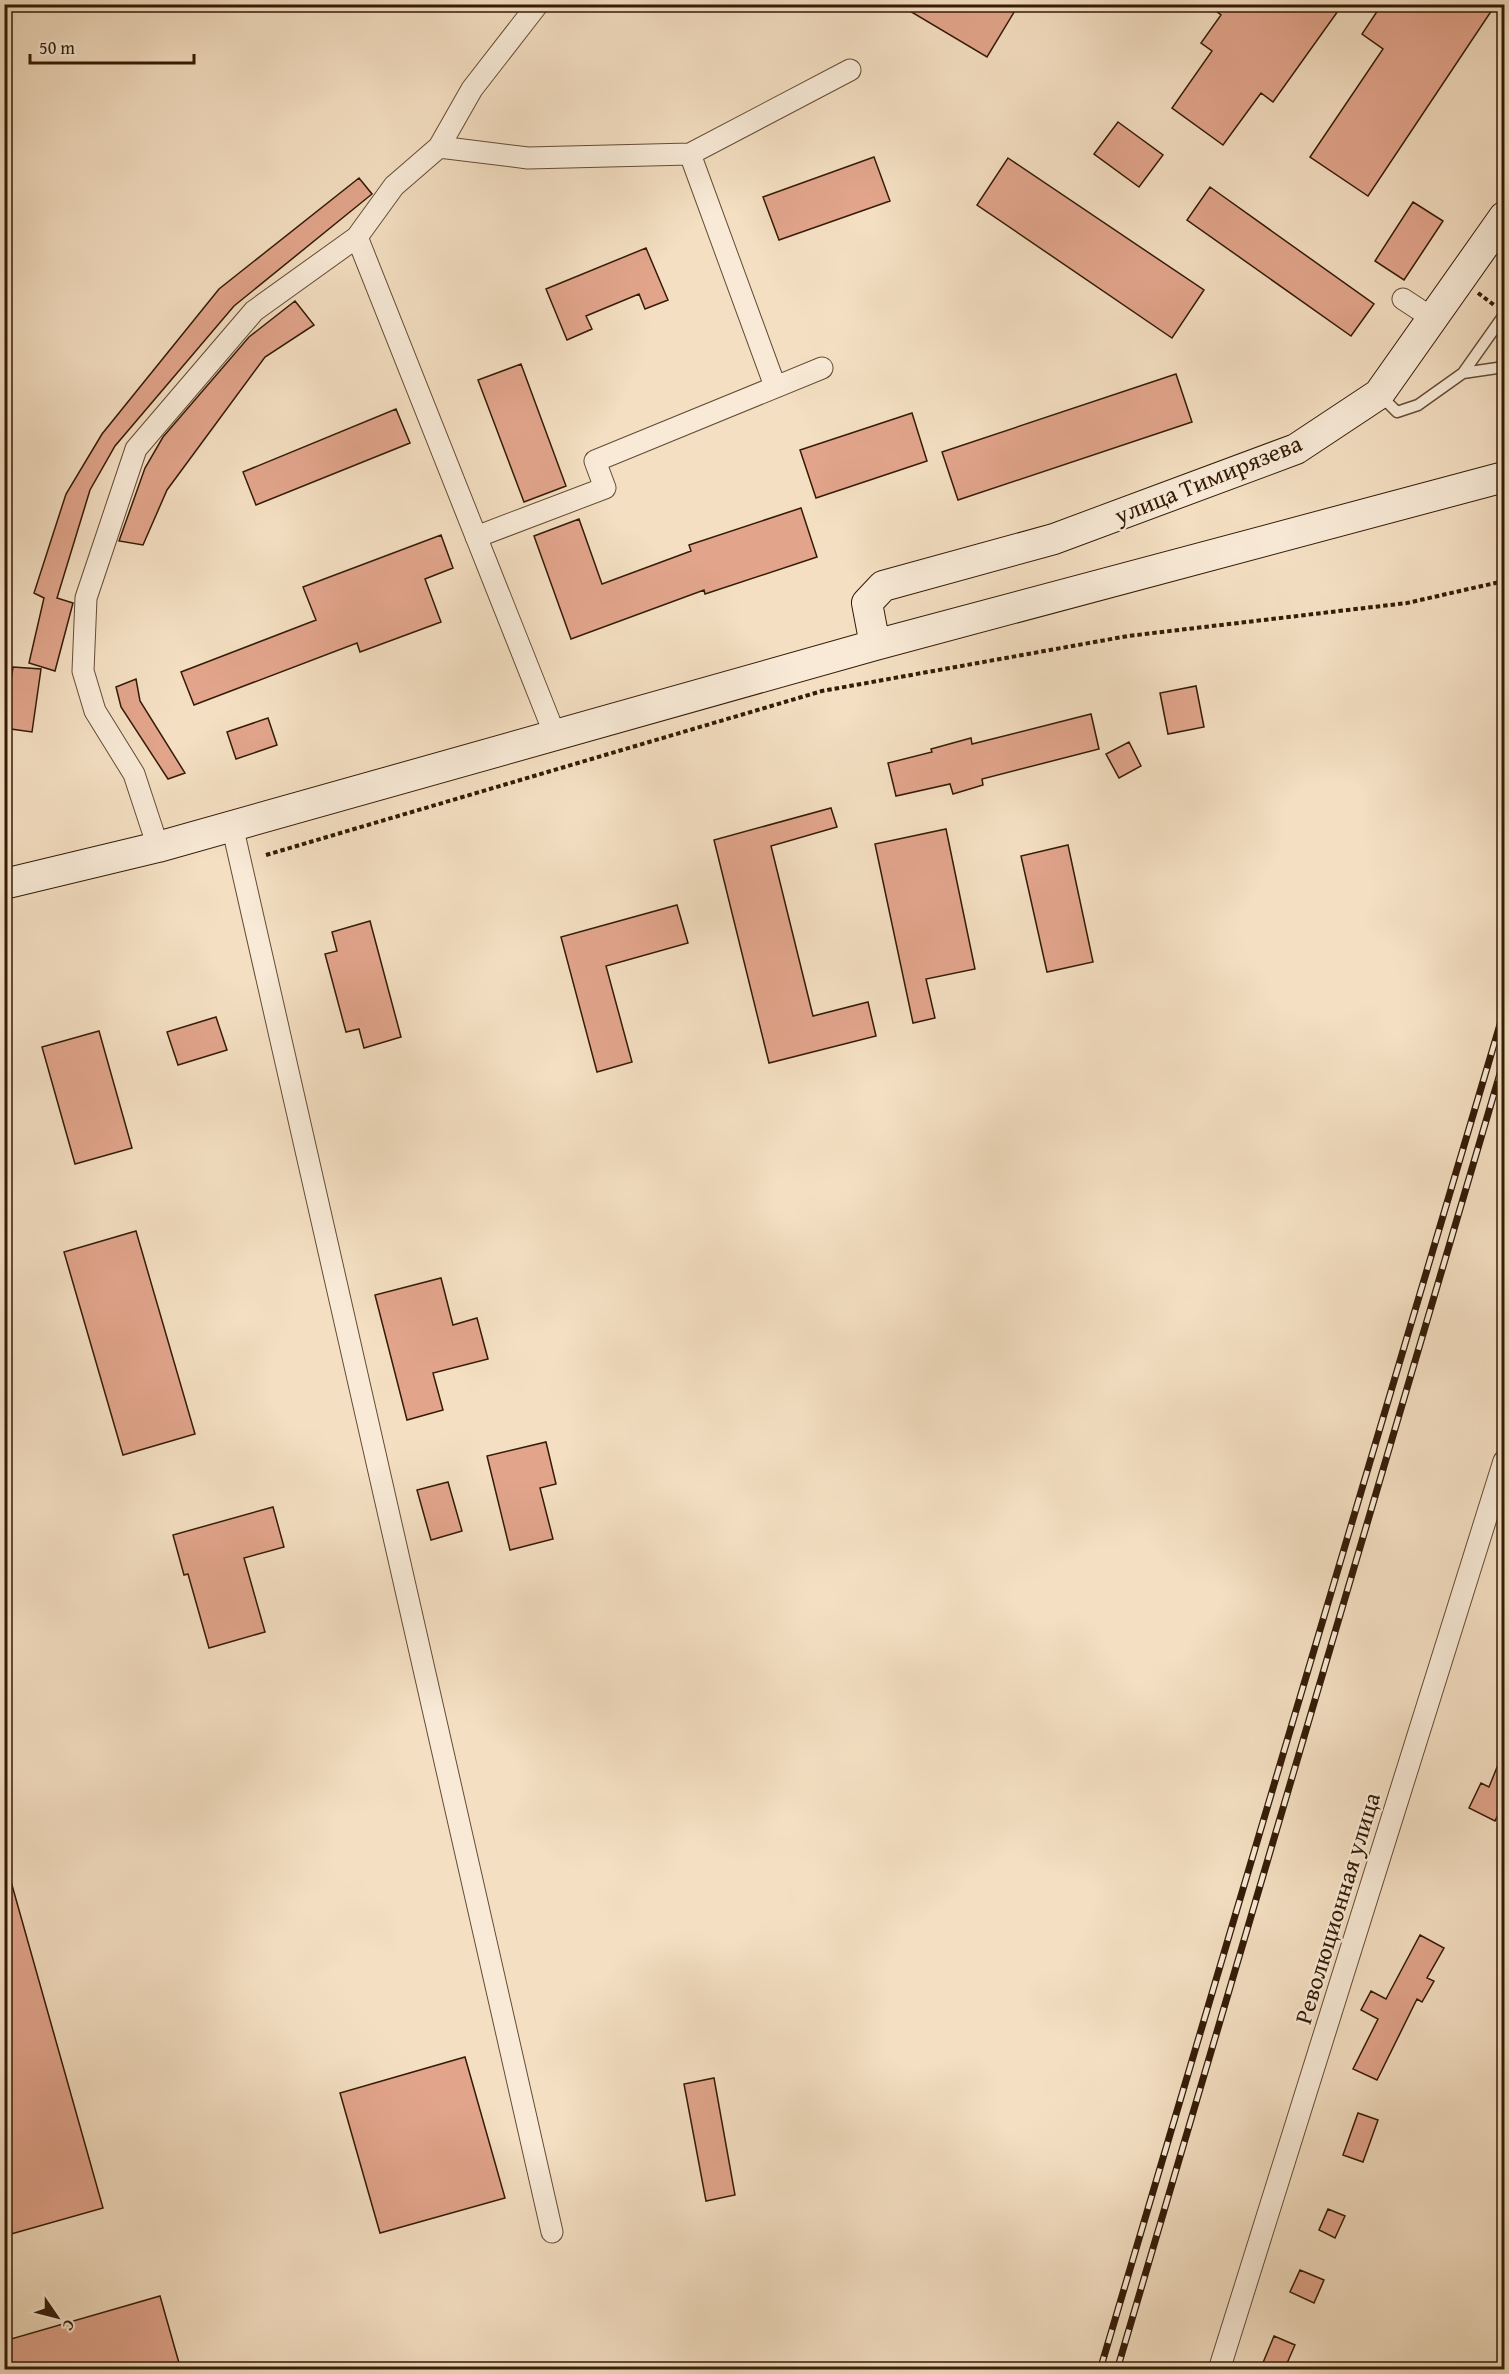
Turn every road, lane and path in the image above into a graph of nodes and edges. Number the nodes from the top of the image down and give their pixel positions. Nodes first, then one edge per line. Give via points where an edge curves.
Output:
1 (538, 4) edge
2 (850, 70) dead end
3 (439, 147) junction
4 (690, 154) junction
5 (1504, 217) edge
6 (357, 237) junction
7 (1403, 299) dead end
8 (1504, 315) edge
9 (1432, 318) junction
10 (822, 368) dead end
11 (1504, 368) edge
12 (1463, 374) junction
13 (775, 386) junction
14 (1379, 394) junction
15 (1504, 477) edge
16 (476, 537) junction
17 (1504, 581) edge
18 (874, 645) junction
19 (555, 735) junction
20 (232, 825) junction
21 (158, 847) junction
22 (266, 855) dead end
23 (4, 884) edge
24 (1504, 1461) edge
25 (552, 2232) dead end
26 (1219, 2370) edge

1 - 3 street via 472,89
2 - 4 street
3 - 4 street via 528,158
3 - 6 street via 394,186
4 - 13 street
5 - 9 main road, улица Тимирязева
6 - 16 street
6 - 21 street via 254,311 136,449 90,588 83,671 95,711 134,774
7 - 9 street
8 - 12 lane
9 - 14 main road, улица Тимирязева
10 - 13 street
11 - 12 lane
12 - 14 lane via 1418,405 1397,412
13 - 16 street via 595,461 605,488
14 - 18 main road, улица Тимирязева via 1296,449 1054,539 883,586 867,603
15 - 18 main road
16 - 19 street
17 - 22 path via 1407,603 1128,636 822,691
18 - 19 main road
19 - 20 main road
20 - 21 main road
20 - 25 street
21 - 23 main road
24 - 26 street, Революционная улица

